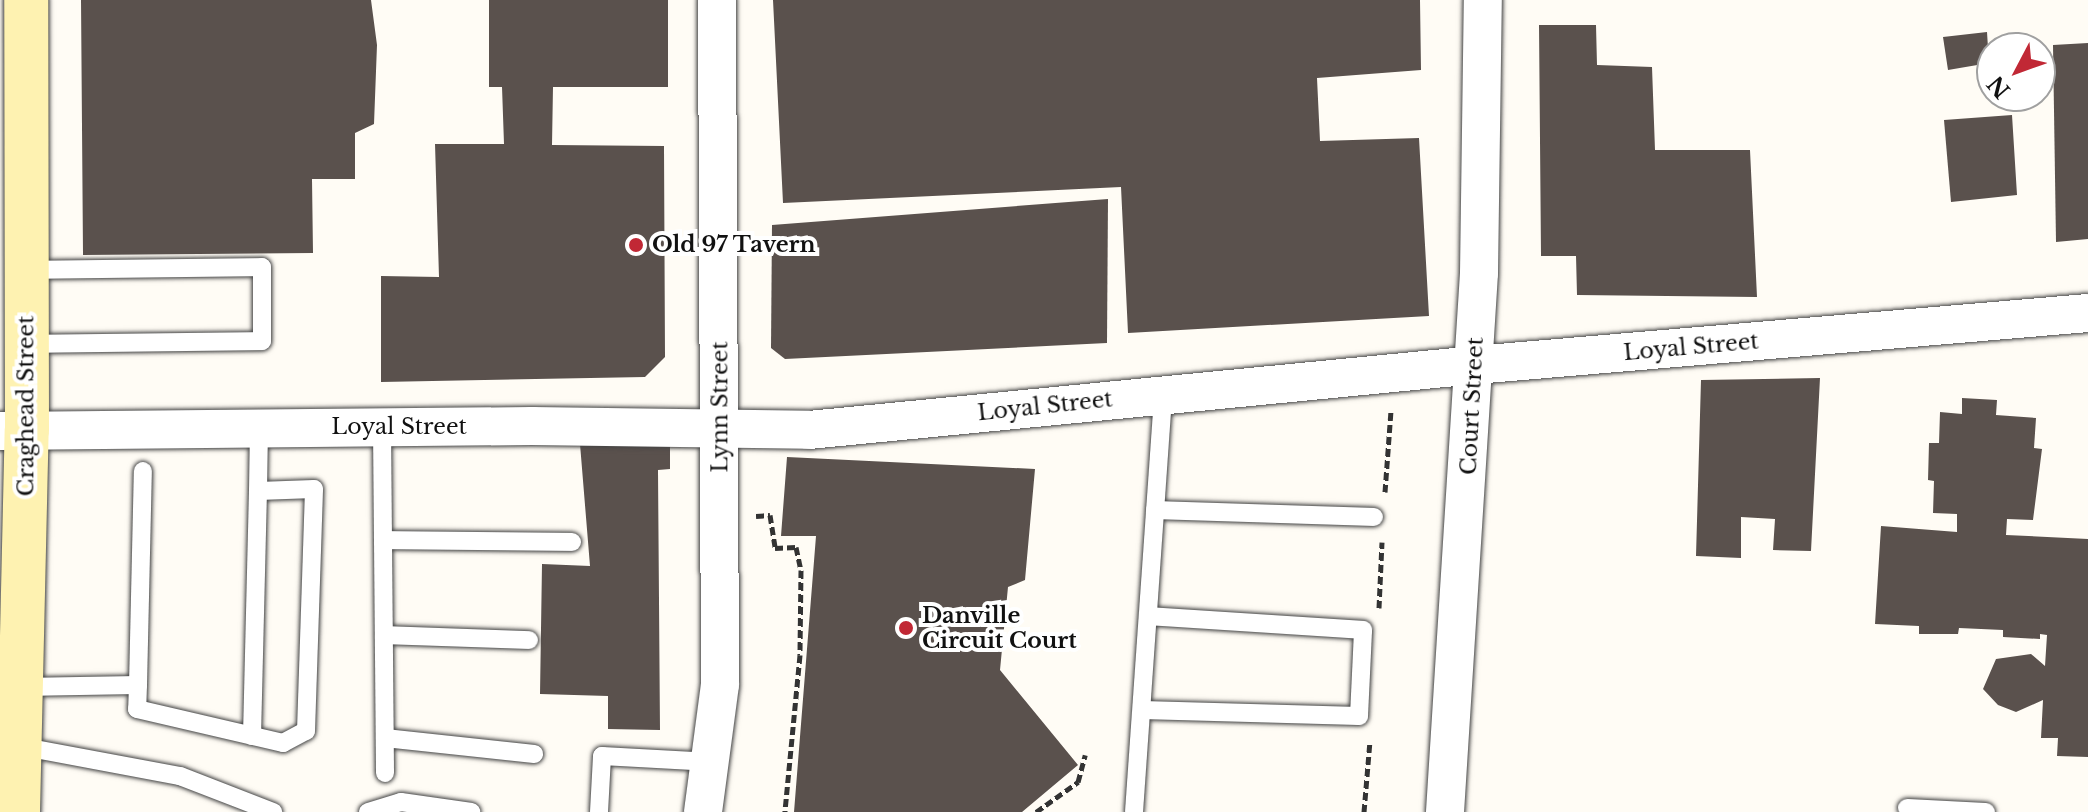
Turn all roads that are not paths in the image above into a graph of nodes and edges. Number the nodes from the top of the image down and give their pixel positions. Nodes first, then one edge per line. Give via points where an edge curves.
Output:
1 (26, 0) edge
2 (717, 0) edge
3 (1483, 0) edge
4 (27, 270) junction
5 (2088, 313) edge
6 (27, 344) junction
7 (1475, 365) junction
8 (1163, 394) junction
9 (382, 427) junction
10 (259, 428) junction
11 (14, 431) edge
12 (720, 432) junction
13 (143, 471) dead end
14 (258, 491) junction
15 (1155, 510) junction
16 (1374, 517) dead end
17 (383, 540) junction
18 (572, 542) dead end
19 (1148, 616) junction
20 (384, 635) junction
21 (529, 640) dead end
22 (138, 685) junction
23 (21, 687) junction
24 (1142, 710) junction
25 (252, 736) junction
26 (385, 738) junction
27 (19, 746) junction
28 (534, 754) dead end
29 (712, 762) junction
30 (385, 773) dead end
31 (1907, 808) dead end
32 (18, 812) edge
33 (273, 812) edge
34 (368, 812) edge
35 (471, 812) edge
36 (599, 812) edge
37 (703, 812) edge
38 (1134, 812) edge
39 (1445, 812) edge
40 (1986, 812) edge

1 - 4 main road, Craghead Street
2 - 12 street, Lynn Street
3 - 7 street, Court Street
4 - 6 main road, Craghead Street
4 - 6 lane via 262,267 262,341
5 - 7 street, Loyal Street
6 - 11 main road, Craghead Street
7 - 8 street, Loyal Street
7 - 39 street, Court Street
8 - 12 street, Loyal Street via 809,430
8 - 15 lane
9 - 10 street, Loyal Street
9 - 12 street, Loyal Street
9 - 17 lane
10 - 11 street, Loyal Street
10 - 14 lane
11 - 23 main road, Craghead Street
12 - 29 street, Lynn Street via 720,685
13 - 22 lane
14 - 25 lane
14 - 25 lane via 314,489 306,731 283,743
15 - 16 lane
15 - 19 lane
17 - 18 lane
17 - 20 lane
19 - 24 lane
19 - 24 lane via 1363,630 1359,716
20 - 21 lane
20 - 26 lane
22 - 23 lane
22 - 25 lane via 137,709
23 - 27 main road, Craghead Street
24 - 38 lane
26 - 28 lane
26 - 30 lane
27 - 32 main road, Craghead Street
27 - 33 lane via 180,776
29 - 36 lane via 602,756
29 - 37 street, Lynn Street
31 - 40 lane
34 - 35 lane via 401,802

